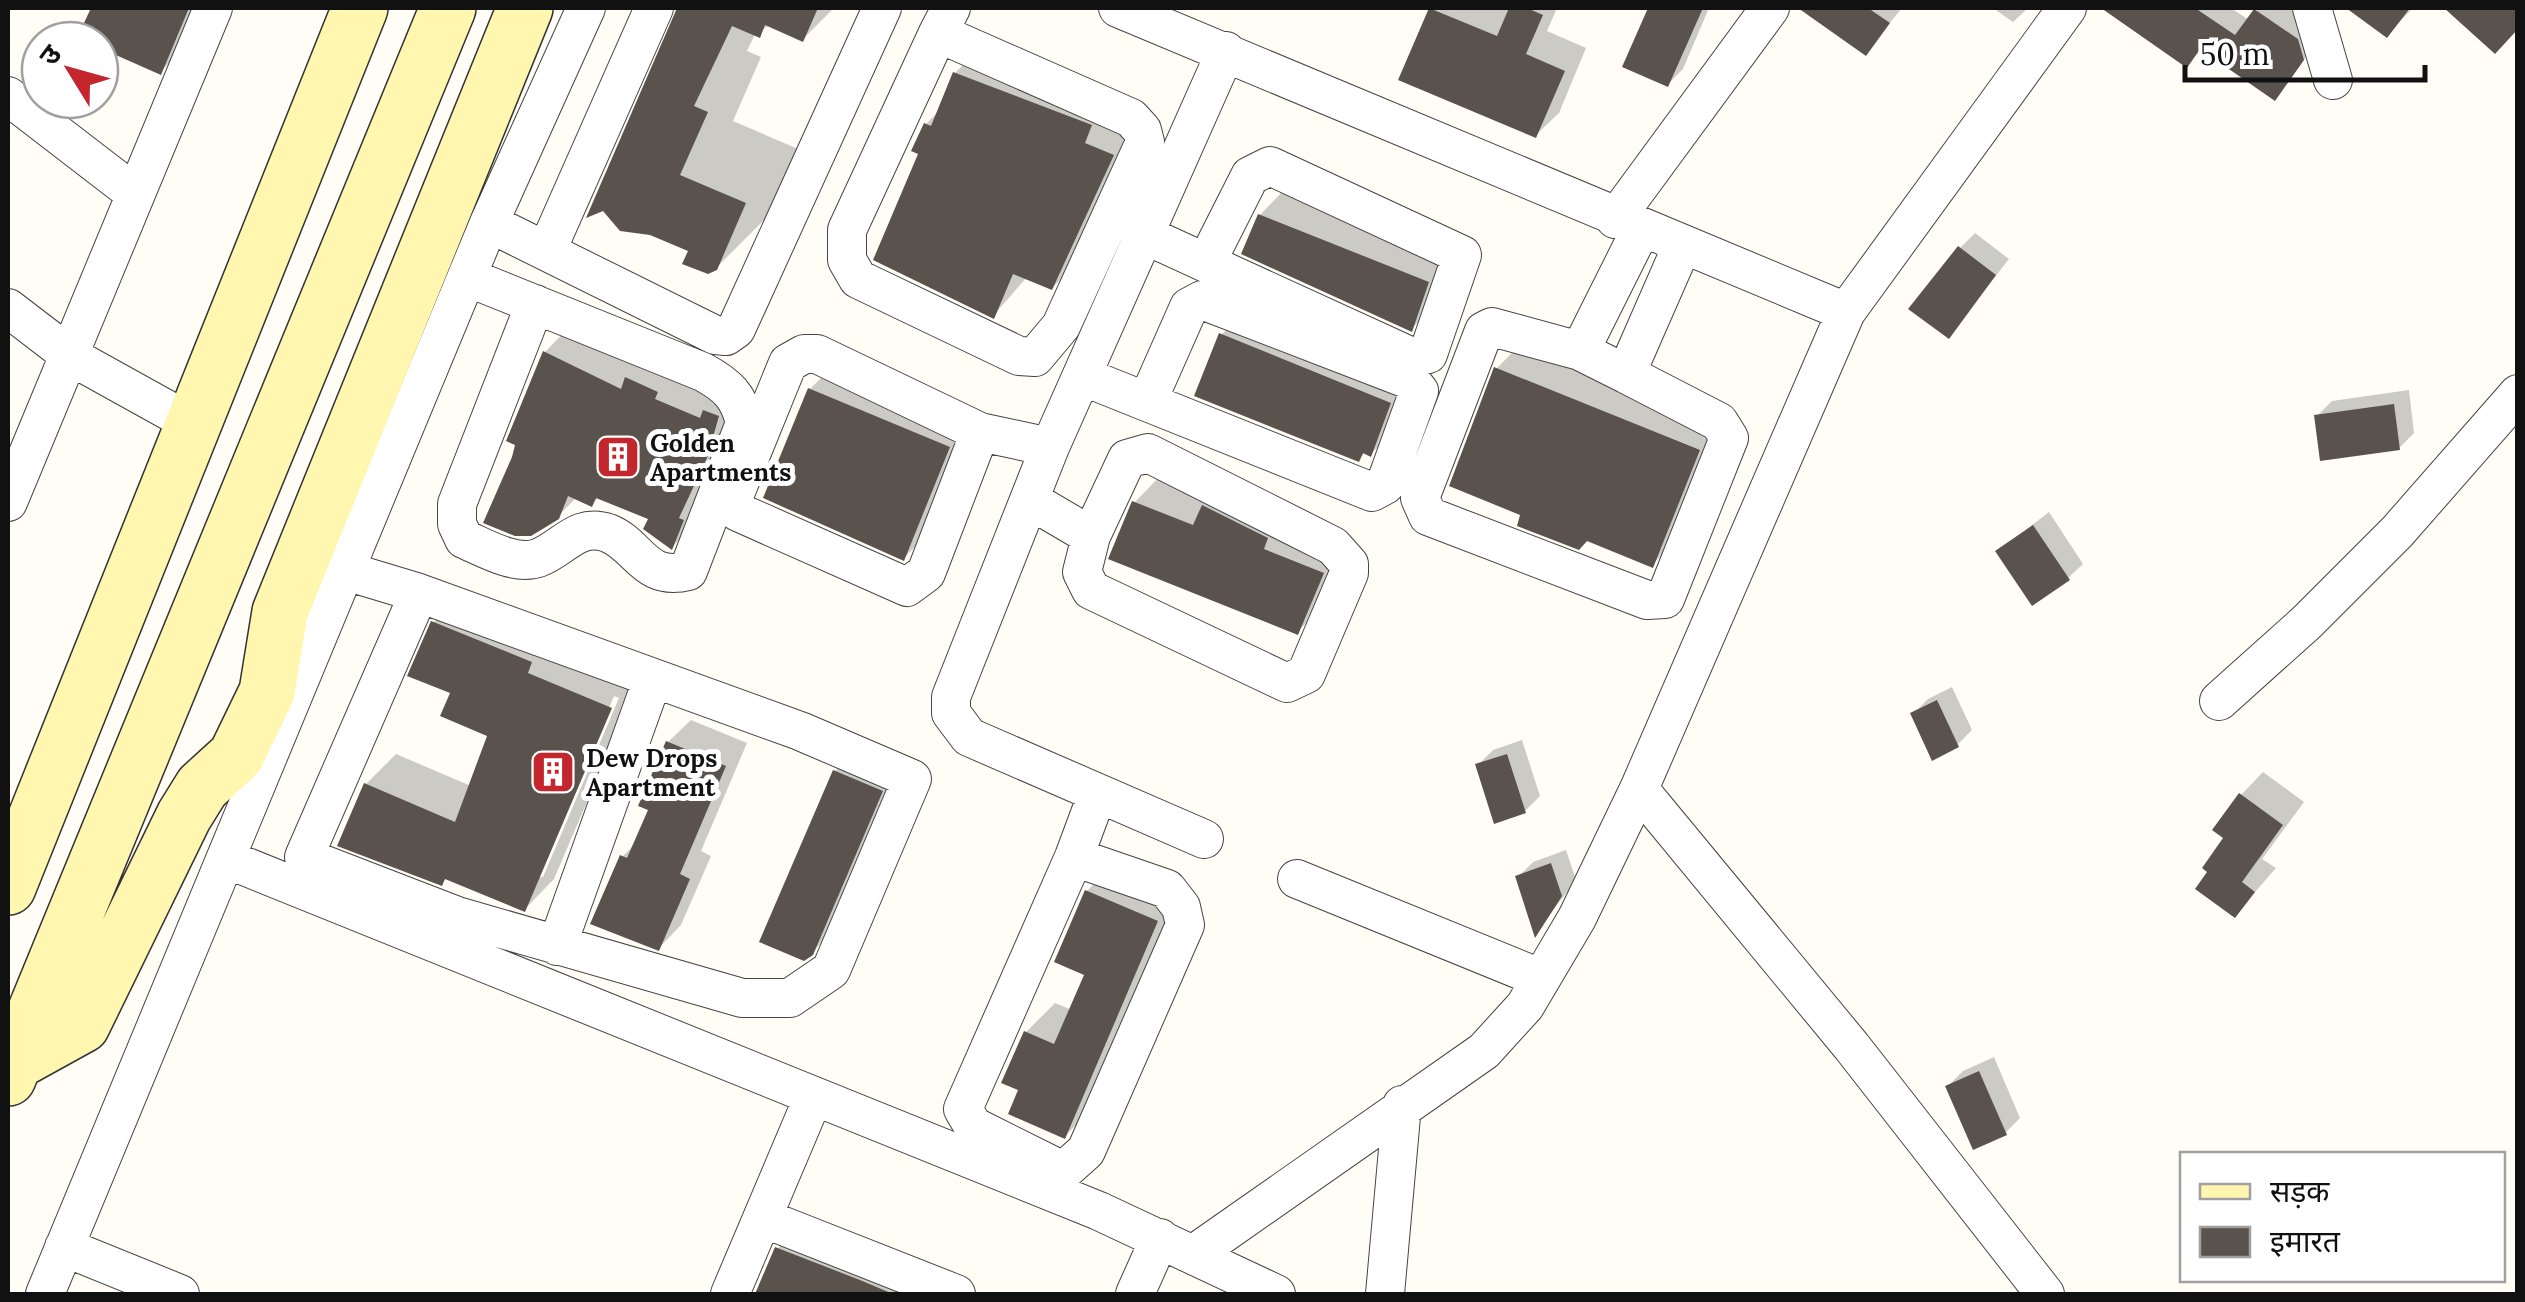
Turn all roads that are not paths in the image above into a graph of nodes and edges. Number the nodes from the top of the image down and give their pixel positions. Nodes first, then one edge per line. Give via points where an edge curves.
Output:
1 (214, 8) edge
2 (360, 8) edge
3 (448, 8) edge
4 (525, 8) edge
5 (586, 8) edge
6 (654, 8) edge
7 (882, 8) edge
8 (1118, 8) edge
9 (1770, 8) edge
10 (2067, 8) edge
11 (2312, 8) edge
12 (945, 20) edge
13 (1226, 51) junction
14 (2334, 80) dead end
15 (8, 96) edge
16 (134, 193) junction
17 (489, 224) junction
18 (1628, 224) junction
19 (1145, 235) junction
20 (1682, 246) junction
21 (547, 250) junction
22 (1206, 263) junction
23 (467, 276) junction
24 (535, 304) junction
25 (8, 308) edge
26 (1846, 312) junction
27 (1580, 351) junction
28 (72, 357) junction
29 (1626, 374) junction
30 (1082, 376) junction
31 (2518, 394) edge
32 (1146, 402) junction
33 (191, 424) junction
34 (980, 432) junction
35 (1050, 448) junction
36 (1030, 500) junction
37 (8, 502) edge
38 (1091, 536) junction
39 (346, 571) junction
40 (420, 593) junction
41 (653, 678) junction
42 (2219, 701) dead end
43 (249, 762) junction
44 (1638, 789) junction
45 (1097, 795) junction
46 (1204, 839) dead end
47 (1074, 857) junction
48 (227, 858) junction
49 (1297, 879) dead end
50 (8, 886) edge
51 (557, 946) junction
52 (1540, 978) junction
53 (11, 1070) edge
54 (812, 1098) junction
55 (1402, 1106) junction
56 (764, 1218) junction
57 (1160, 1238) junction
58 (64, 1248) junction
59 (1194, 1254) junction
60 (45, 1294) edge
61 (180, 1294) edge
62 (730, 1294) edge
63 (956, 1294) edge
64 (1135, 1294) edge
65 (1276, 1294) edge
66 (1385, 1294) edge
67 (2045, 1294) edge

1 - 16 street
2 - 33 main road
3 - 53 main road
4 - 43 main road via 280,612
5 - 17 street
6 - 21 street
7 - 21 street via 736,329 715,335
8 - 13 street
9 - 18 street
10 - 26 street
11 - 14 street
12 - 12 street via 847,230 847,260 858,279 1019,356 1034,357 1061,326 1146,142 1131,118
13 - 18 street
13 - 19 street
15 - 16 street
16 - 28 street
17 - 21 street
17 - 23 street
18 - 20 street
18 - 27 street
19 - 22 street
19 - 30 street
20 - 26 street
20 - 29 street
22 - 22 street via 1422,358 1462,255 1270,166 1250,176
23 - 24 street
23 - 39 street
24 - 24 street via 703,372 740,402 745,423 688,571 671,575 649,565 610,534 566,538 538,558 509,558 464,539 457,504
25 - 28 street
26 - 44 street
27 - 29 street
27 - 29 street via 1492,327 1484,331 1420,498 1428,516 1657,602 1665,600 1730,438 1719,422
28 - 33 street
28 - 37 street
30 - 32 street
30 - 35 street
31 - 42 street via 2397,532
32 - 32 street via 1189,307 1202,300 1410,380 1419,391 1385,485 1372,492
33 - 50 main road
34 - 34 street via 926,573 907,588 738,512 734,496 788,363 804,354 817,354
34 - 35 street
35 - 36 street
36 - 38 street
36 - 45 street via 951,697 951,713 969,736
38 - 38 street via 1082,572 1091,590 1287,682 1306,674 1348,573 1349,564 1332,546 1148,453 1127,460
39 - 40 street
39 - 43 street
40 - 41 street
40 - 51 street via 304,857
41 - 51 street
41 - 51 street via 912,779 830,970 790,998 742,998
43 - 48 street
43 - 53 main road via 211,777 184,816 82,1024
44 - 52 street via 1578,918
44 - 67 street
45 - 46 street
45 - 47 street
47 - 47 street via 962,1109 973,1126 1068,1168 1086,1151 1184,925 1181,906 1167,889
48 - 54 street
48 - 58 street
49 - 52 street
52 - 55 street via 1495,1040
54 - 56 street
54 - 57 street
55 - 59 street
55 - 66 street
56 - 62 street
56 - 63 street
57 - 59 street
57 - 64 street
58 - 60 street
58 - 61 street
59 - 65 street

